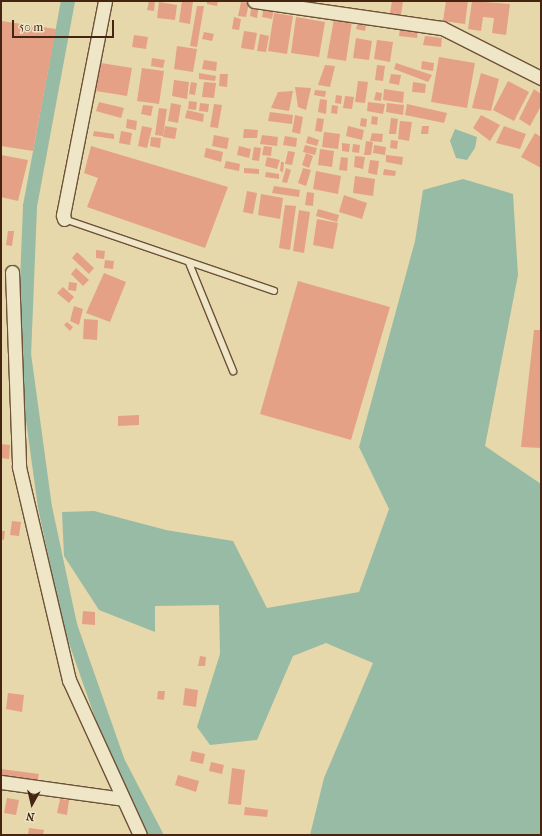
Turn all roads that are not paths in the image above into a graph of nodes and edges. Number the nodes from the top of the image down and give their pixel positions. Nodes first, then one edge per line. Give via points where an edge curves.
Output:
1 (105, 1) edge
2 (254, 1) edge
3 (541, 78) edge
4 (64, 219) joint
5 (189, 263) junction
6 (12, 272) dead end
7 (274, 291) dead end
8 (233, 370) dead end
9 (1, 782) edge
10 (123, 799) junction
11 (140, 835) edge

1 - 4 street
2 - 3 street via 442,28
4 - 5 lane
5 - 7 lane
5 - 8 lane
6 - 10 street via 19,467 70,680
9 - 10 street
10 - 11 street

